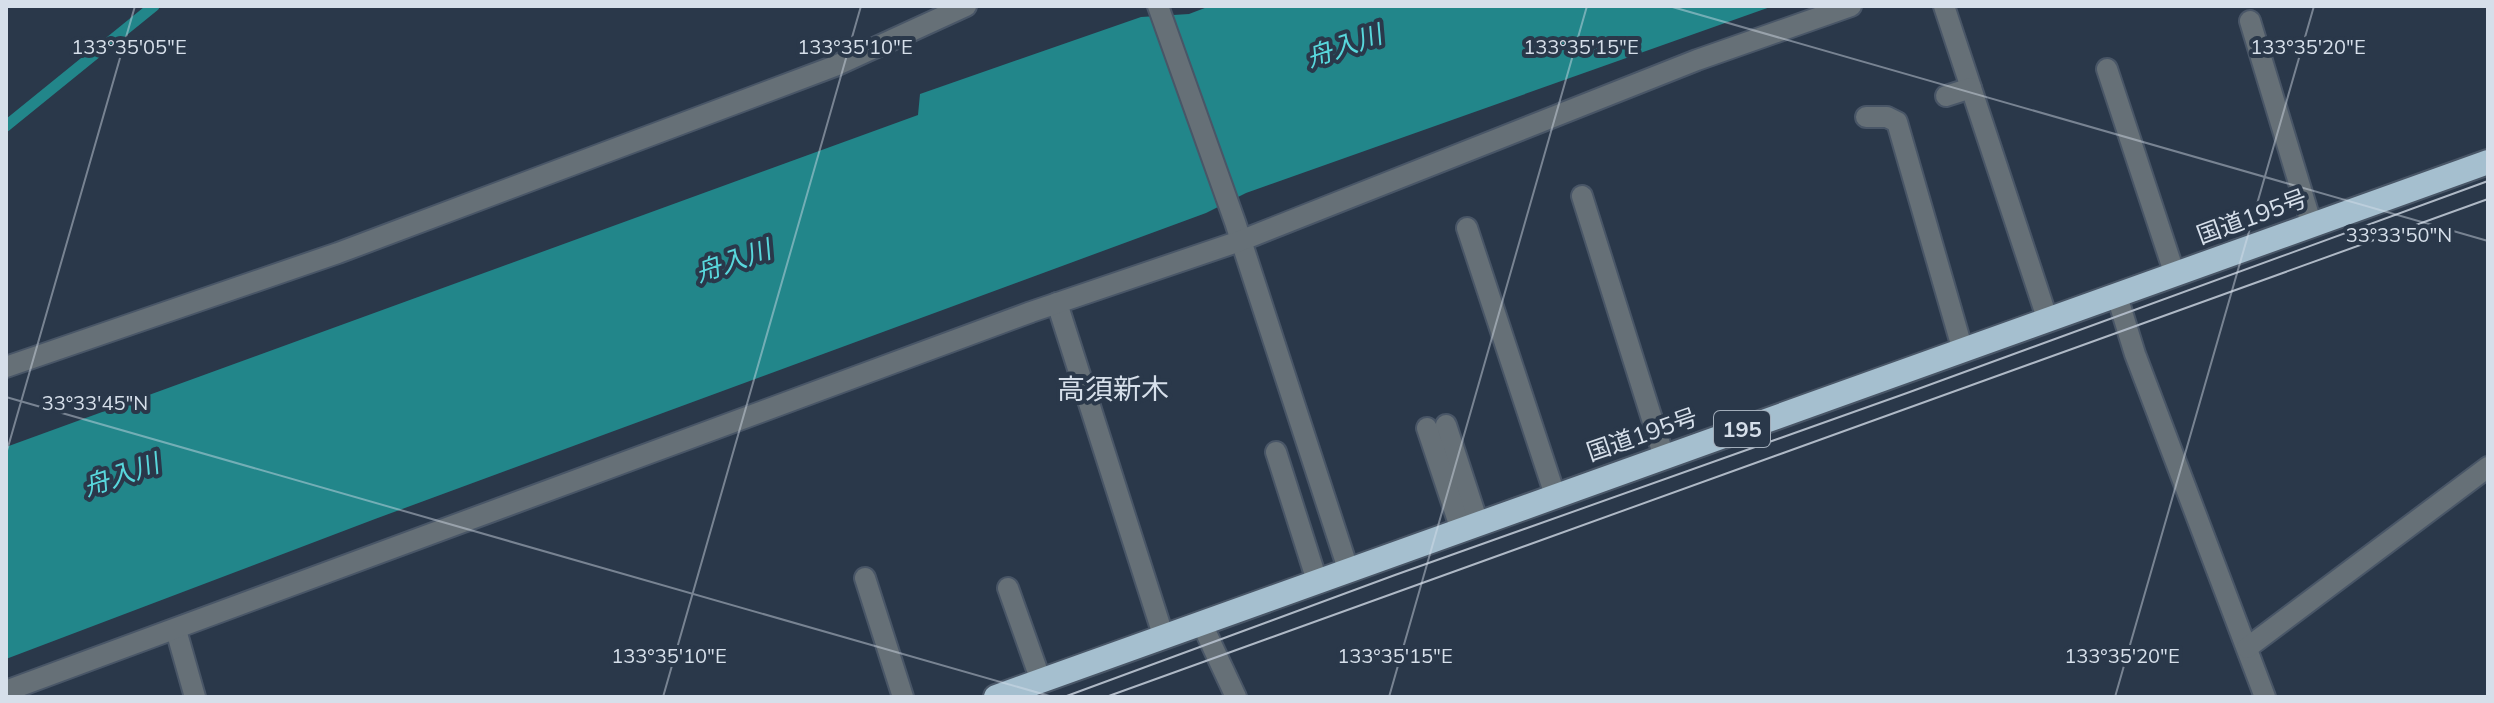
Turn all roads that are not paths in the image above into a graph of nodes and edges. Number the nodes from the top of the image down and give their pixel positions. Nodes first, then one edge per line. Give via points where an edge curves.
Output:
1 (966, 6) edge
2 (1158, 6) edge
3 (1851, 6) edge
4 (1944, 6) edge
5 (2250, 21) dead end
6 (2107, 69) dead end
7 (1971, 88) junction
8 (1946, 96) dead end
9 (1866, 117) dead end
10 (2488, 162) edge
11 (1582, 196) dead end
12 (2312, 226) junction
13 (1467, 228) dead end
14 (1237, 232) junction
15 (2175, 275) junction
16 (2117, 296) junction
17 (1057, 303) junction
18 (2048, 321) junction
19 (1963, 351) junction
20 (6, 367) edge
21 (1436, 426) dead end
22 (1276, 452) dead end
23 (1664, 457) junction
24 (2488, 467) edge
25 (1555, 495) junction
26 (1469, 526) junction
27 (1348, 569) junction
28 (865, 578) dead end
29 (1317, 581) junction
30 (1008, 588) dead end
31 (1202, 624) junction
32 (176, 630) junction
33 (1164, 638) junction
34 (2247, 648) junction
35 (1041, 681) junction
36 (6, 691) edge
37 (195, 697) edge
38 (903, 697) edge
39 (996, 697) edge
40 (1236, 697) edge
41 (2265, 697) edge

1 - 20 street via 835,66 528,182
2 - 14 street
3 - 14 street
4 - 7 street
5 - 12 street
6 - 15 street
7 - 8 street
7 - 18 street
9 - 19 street via 1897,122
10 - 12 highway, 国道195号 / 195
11 - 23 street
12 - 15 highway, 国道195号 / 195
13 - 25 street
14 - 17 street
14 - 27 street
15 - 16 highway, 国道195号 / 195
16 - 18 highway, 国道195号 / 195
16 - 34 street
17 - 32 street
17 - 33 street
18 - 19 highway, 国道195号 / 195
19 - 23 highway, 国道195号 / 195
21 - 26 street
22 - 29 street
23 - 25 highway, 国道195号 / 195
24 - 34 street
25 - 26 highway, 国道195号 / 195
26 - 27 highway, 国道195号 / 195
27 - 29 highway, 国道195号 / 195
28 - 38 street
29 - 31 highway, 国道195号 / 195
30 - 35 street
31 - 33 highway, 国道195号 / 195
31 - 40 street
32 - 36 street
32 - 37 street
33 - 35 highway, 国道195号 / 195
34 - 41 street
35 - 39 highway, 国道195号 / 195

